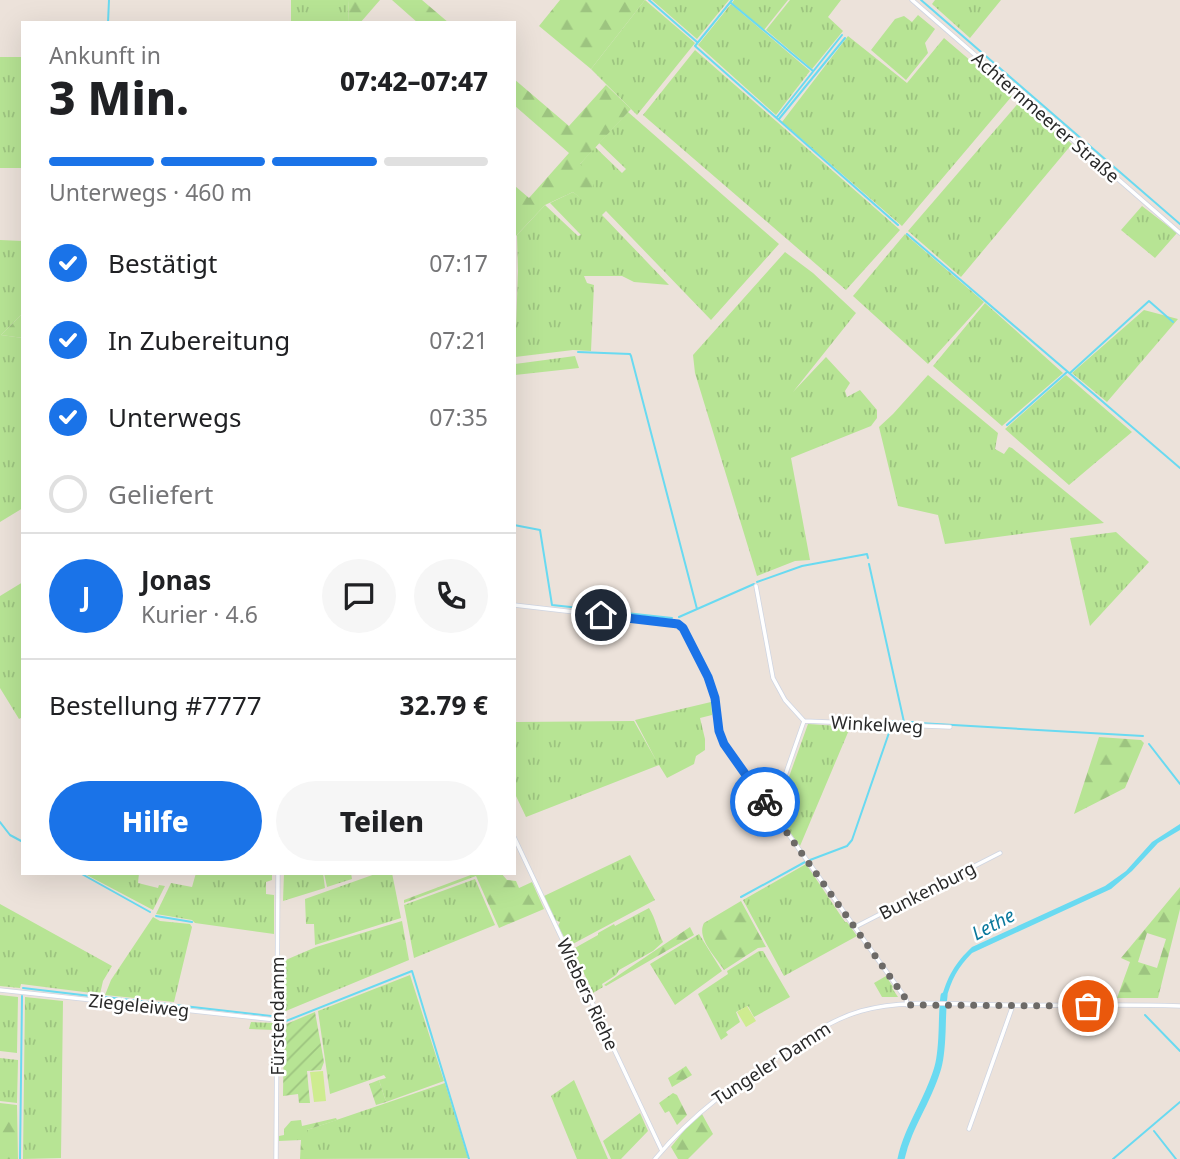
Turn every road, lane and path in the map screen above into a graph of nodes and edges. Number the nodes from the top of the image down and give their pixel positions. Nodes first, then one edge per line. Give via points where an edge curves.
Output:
1 (912, 0) edge
2 (1180, 233) edge
3 (757, 586) dead end
4 (516, 605) edge
5 (804, 721) junction
6 (950, 727) dead end
7 (772, 813) junction
8 (516, 841) edge
9 (1000, 853) dead end
10 (278, 875) edge
11 (855, 927) junction
12 (0, 990) edge
13 (907, 1005) junction
14 (1013, 1005) junction
15 (1180, 1006) edge
16 (277, 1021) junction
17 (969, 1129) dead end
18 (662, 1151) junction
19 (276, 1159) edge
20 (655, 1159) edge

1 - 2 street, Achternmeerer Straße
3 - 5 street via 773,678
4 - 7 street via 678,624 708,677 724,744
5 - 6 street, Winkelweg
5 - 7 street
7 - 11 street
8 - 18 street, Wiebers Riehe
9 - 11 street, Bunkenburg
10 - 16 street, Fürstendamm
11 - 13 street
12 - 16 street, Ziegeleiweg
13 - 14 street, Tungeler Damm
13 - 18 street, Tungeler Damm via 862,1011 818,1030 707,1105
14 - 15 street, Tungeler Damm
14 - 17 street
16 - 19 street, Fürstendamm
18 - 20 street, Tungeler Damm

